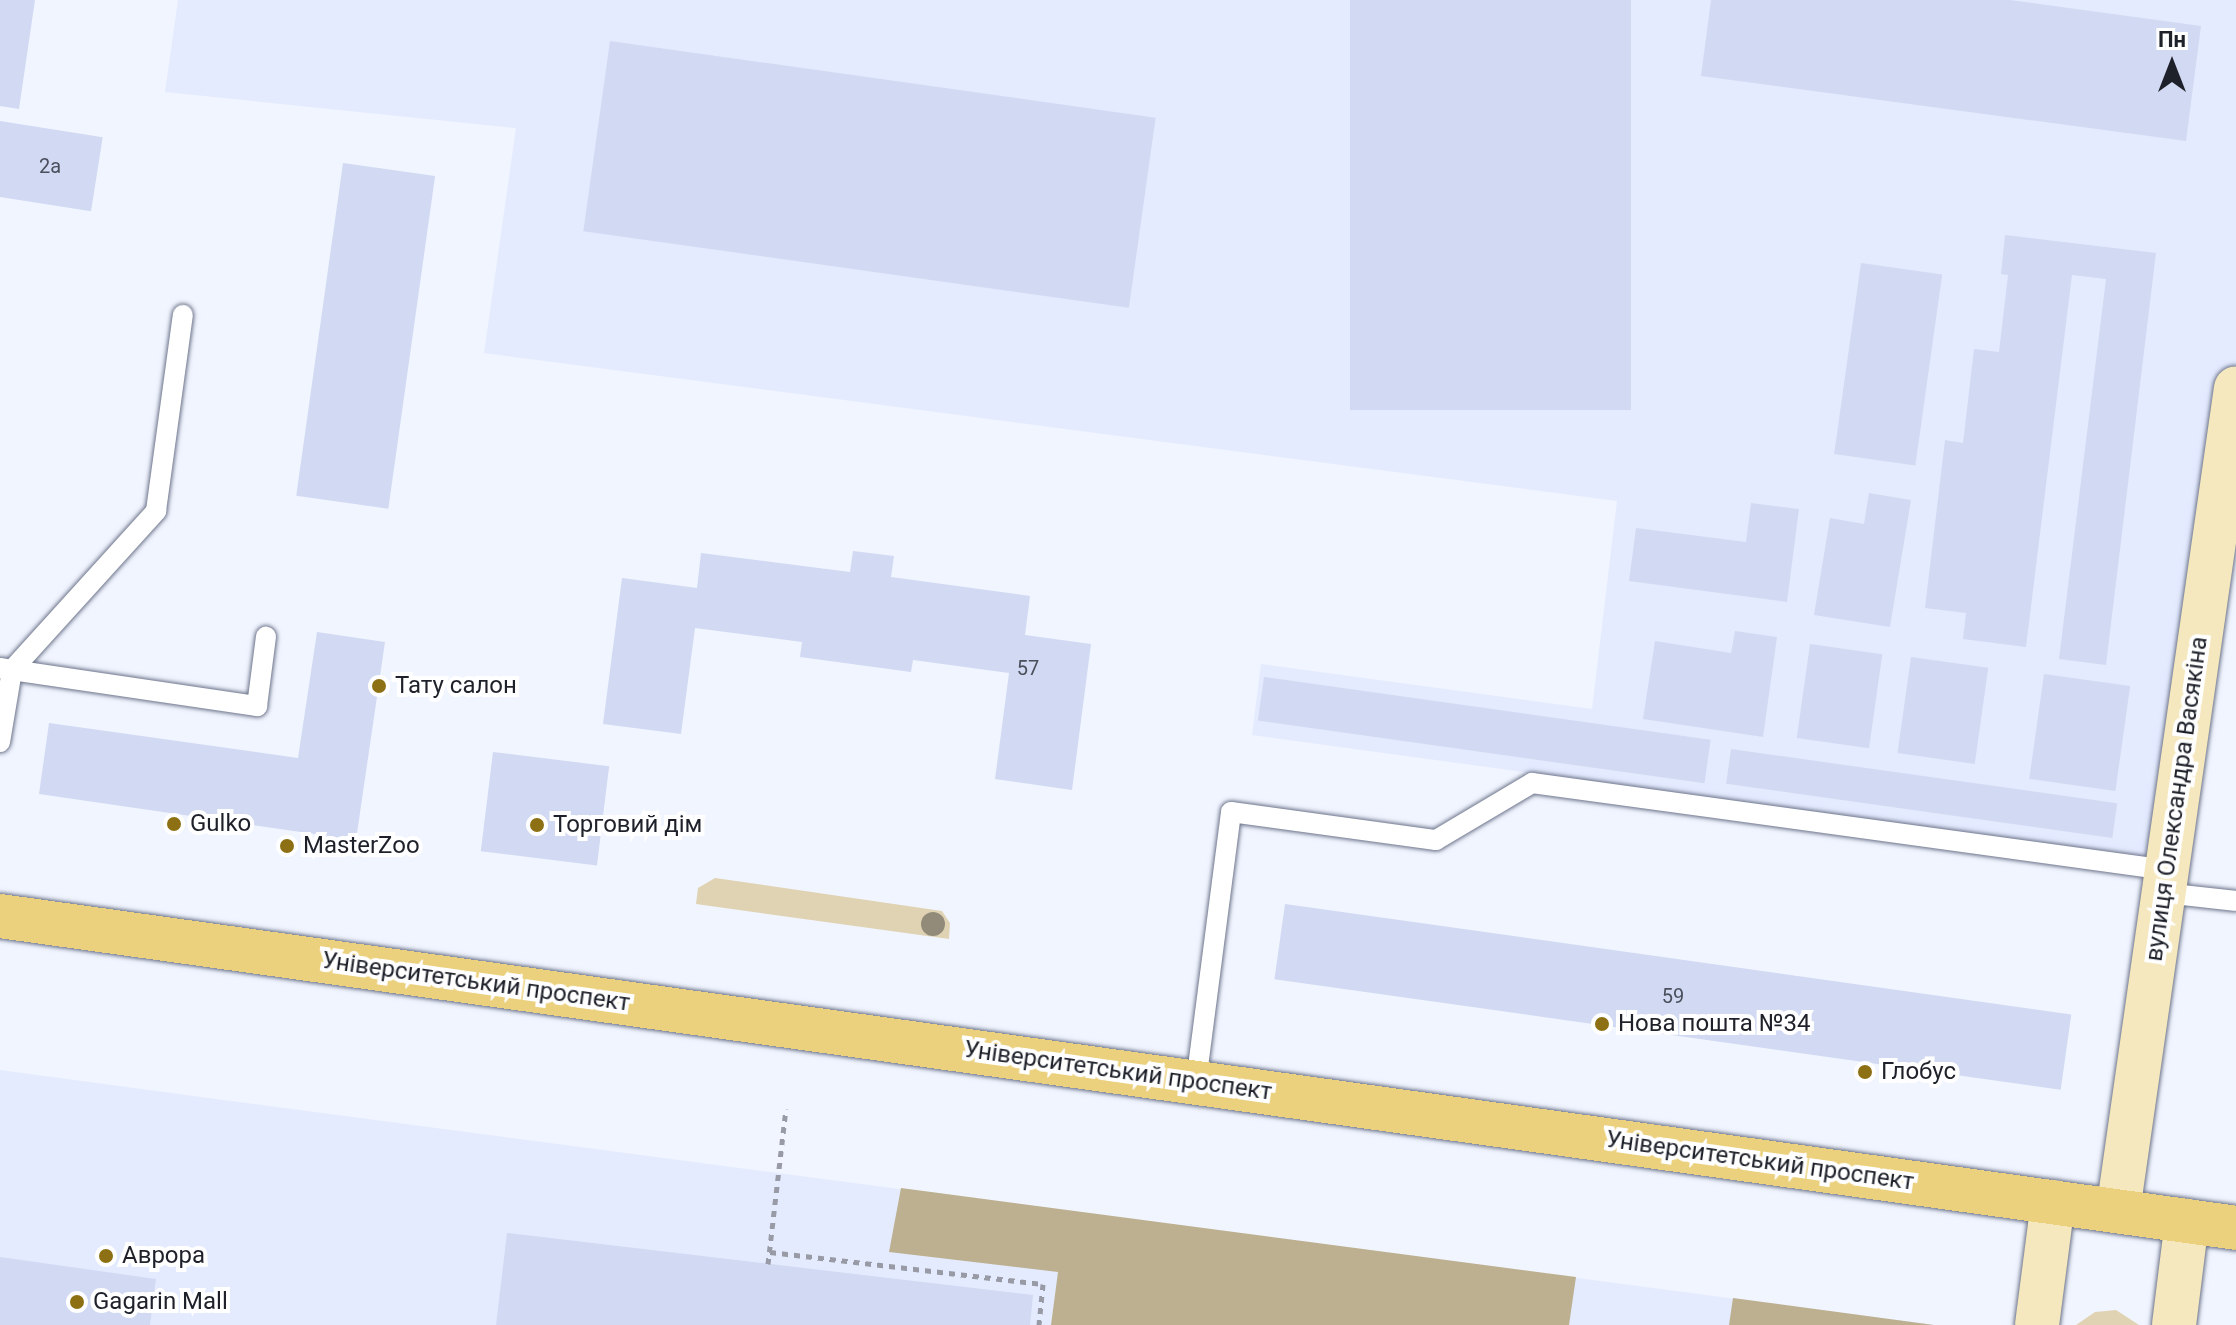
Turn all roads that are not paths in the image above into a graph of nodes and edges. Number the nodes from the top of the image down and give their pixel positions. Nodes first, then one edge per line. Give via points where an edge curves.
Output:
1 (183, 315) dead end
2 (2235, 404) edge
3 (266, 637) dead end
4 (6, 669) edge
5 (0, 742) edge
6 (2166, 882) junction
7 (2236, 901) edge
8 (0, 916) edge
9 (1196, 1082) junction
10 (2053, 1202) junction
11 (2118, 1211) junction
12 (2187, 1221) junction
13 (2236, 1228) edge
14 (2037, 1325) edge
15 (2174, 1325) edge

1 - 4 lane via 156,511
2 - 6 street, вулиця Олександра Васякіна
3 - 4 lane via 257,706
4 - 5 lane
6 - 7 lane
6 - 9 lane via 1532,783 1436,840 1231,812
6 - 11 street, вулиця Олександра Васякіна
8 - 9 main road, Університетський проспект
9 - 10 main road, Університетський проспект
10 - 11 main road, Університетський проспект
10 - 14 street
11 - 12 main road, Університетський проспект
12 - 13 main road, Університетський проспект
12 - 15 street

